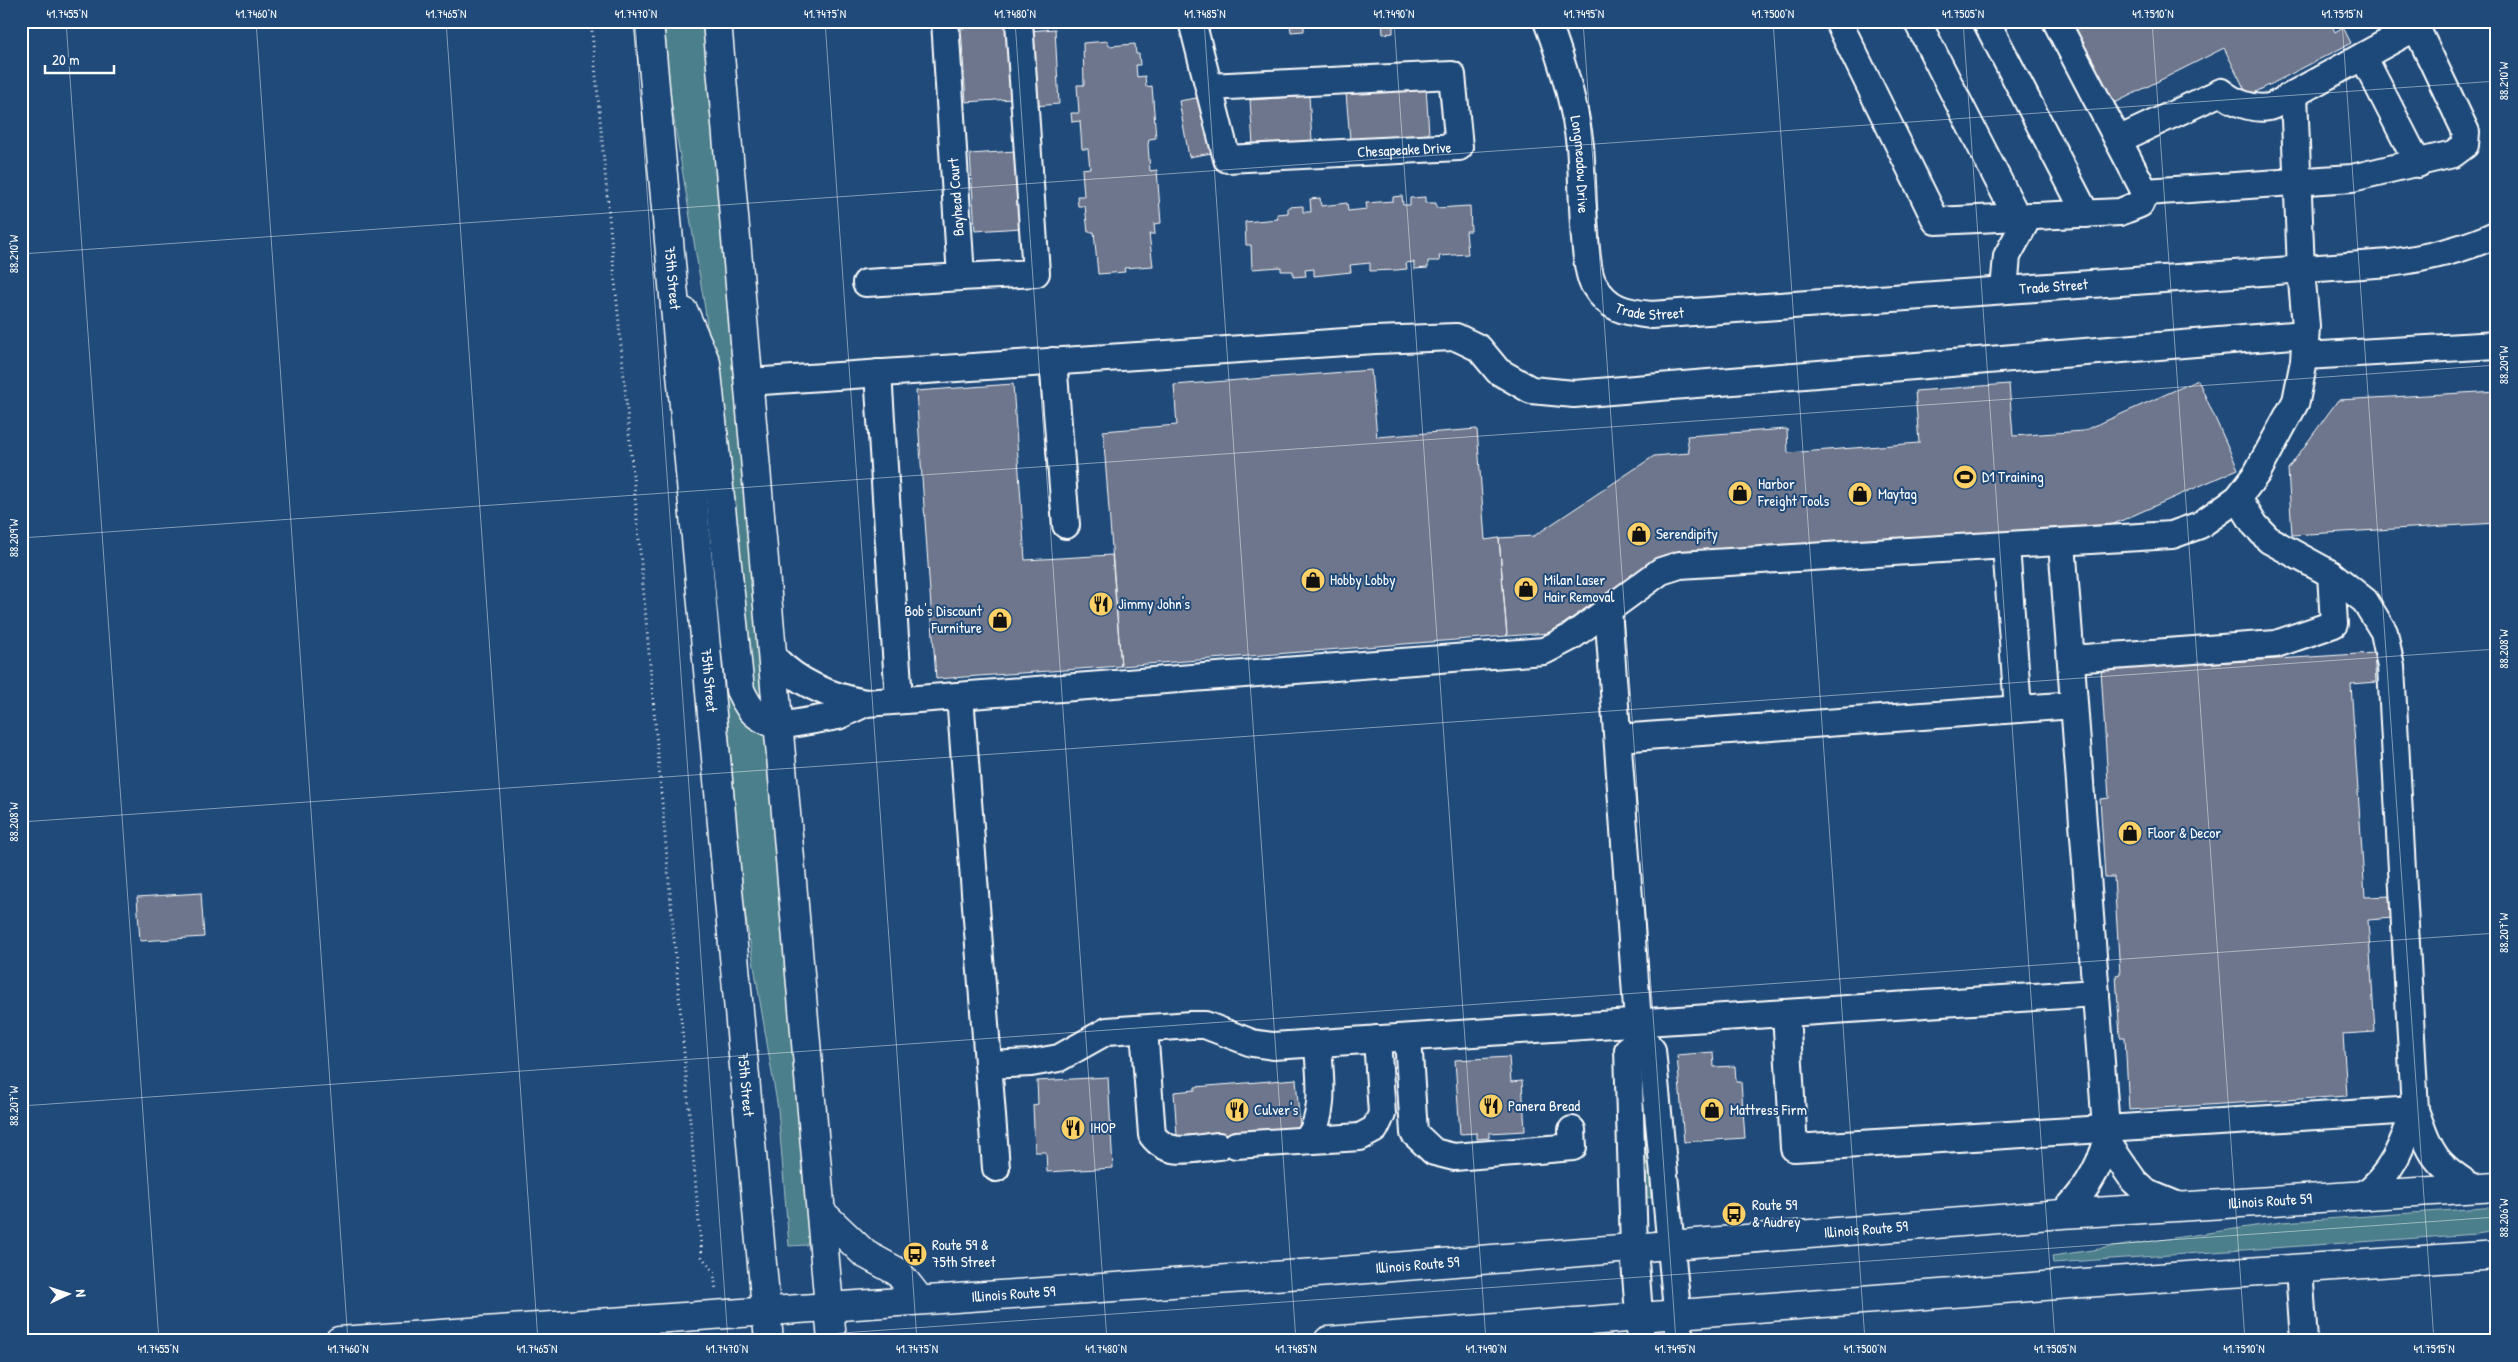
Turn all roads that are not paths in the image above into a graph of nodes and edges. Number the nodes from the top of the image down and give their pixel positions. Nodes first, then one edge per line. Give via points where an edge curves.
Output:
1 (649, 21) edge
2 (717, 21) edge
3 (945, 21) edge
4 (1019, 21) edge
5 (1192, 21) edge
6 (1547, 21) edge
7 (1838, 21) edge
8 (1918, 21) edge
9 (1986, 21) edge
10 (2056, 21) edge
11 (2414, 24) edge
12 (2363, 56) junction
13 (1209, 87) junction
14 (2294, 94) junction
15 (2118, 140) junction
16 (2418, 164) junction
17 (2298, 180) junction
18 (2144, 192) junction
19 (2086, 214) junction
20 (2023, 217) junction
21 (2497, 234) edge
22 (2301, 270) junction
23 (961, 277) junction
24 (866, 283) dead end
25 (674, 290) junction
26 (2004, 290) junction
27 (1608, 304) joint
28 (2305, 345) junction
29 (2497, 345) edge
30 (1053, 361) junction
31 (878, 372) junction
32 (749, 382) junction
33 (2238, 498) junction
34 (1066, 525) dead end
35 (2062, 543) junction
36 (2006, 546) junction
37 (2331, 574) junction
38 (1608, 610) junction
39 (774, 658) junction
40 (2071, 659) junction
41 (960, 696) junction
42 (899, 700) junction
43 (866, 703) junction
44 (2074, 705) junction
45 (2018, 709) junction
46 (780, 726) junction
47 (1618, 738) junction
48 (2096, 993) junction
49 (1786, 1014) junction
50 (1144, 1029) junction
51 (1639, 1030) junction
52 (1408, 1038) junction
53 (1377, 1040) junction
54 (1318, 1043) junction
55 (989, 1065) junction
56 (2415, 1110) junction
57 (1572, 1130) dead end
58 (2107, 1136) junction
59 (1308, 1139) junction
60 (996, 1168) dead end
61 (2485, 1187) edge
62 (2363, 1195) junction
63 (2179, 1206) junction
64 (822, 1213) junction
65 (2062, 1214) junction
66 (1670, 1246) junction
67 (1634, 1248) junction
68 (2497, 1255) edge
69 (2300, 1269) junction
70 (920, 1300) junction
71 (829, 1306) junction
72 (767, 1310) junction
73 (1678, 1314) junction
74 (1640, 1329) edge
75 (339, 1341) edge
76 (769, 1341) edge
77 (832, 1341) edge
78 (1328, 1341) edge
79 (1680, 1341) edge
80 (2304, 1341) edge

1 - 25 main road, 75th Street
2 - 32 main road
3 - 23 street, Bayhead Court
4 - 23 street via 1036,273
5 - 13 street, Chesapeake Drive
6 - 27 street, Longmeadow Drive via 1572,102 1580,145 1592,284
7 - 20 street via 1936,221
8 - 20 street
9 - 19 street
10 - 15 street
11 - 12 street
11 - 16 street via 2466,132 2465,145 2453,154
12 - 14 street
12 - 16 street
13 - 13 street, Chesapeake Drive via 1227,159 1460,147 1452,74
14 - 15 street via 2269,107 2232,102 2221,92
14 - 17 street
15 - 18 street
16 - 17 street via 2352,178
17 - 18 street
17 - 22 street
18 - 19 street via 2140,204 2120,212
19 - 20 street
20 - 26 street via 2007,256
21 - 22 street, Trade Street via 2426,258
22 - 26 street, Trade Street
22 - 28 street
23 - 24 street
25 - 46 main road via 706,363 740,690 748,708 762,719
25 - 72 main road, 75th Street
26 - 27 street, Trade Street via 1651,315 1632,313
28 - 29 street
28 - 30 street via 1574,394 1531,390 1498,371 1479,348 1456,337
28 - 33 street via 2296,401 2258,473
30 - 31 street
30 - 34 street
31 - 32 street
31 - 42 street
32 - 39 main road
33 - 35 street via 2200,525 2172,535
33 - 37 street via 2269,540
35 - 36 street
35 - 40 street
36 - 38 street via 1680,565 1661,571
36 - 45 street
37 - 40 street via 2334,624 2276,644
37 - 56 street via 2365,601 2384,632 2391,667
38 - 41 street via 1571,637 1544,651
38 - 47 street
39 - 43 street via 788,673 811,685 839,698
39 - 46 main road
40 - 44 street
41 - 42 street
41 - 55 street
42 - 43 street
43 - 46 street via 838,716
44 - 45 street
44 - 48 street
45 - 47 street
46 - 64 main road
47 - 51 street
48 - 49 street
48 - 58 street
49 - 51 street
49 - 58 street via 1794,1148
50 - 54 street via 1205,1024 1252,1043 1273,1046
50 - 55 street via 1107,1031 1059,1058
50 - 59 street via 1152,1135 1168,1150
51 - 52 street
51 - 66 street via 1652,1050
51 - 67 street via 1628,1050
52 - 53 street
52 - 57 street via 1414,1133 1434,1152 1454,1157 1573,1147
53 - 54 street
53 - 59 street via 1382,1114 1374,1129 1360,1137
54 - 59 street via 1318,1121
55 - 60 street
56 - 58 street
56 - 61 street via 2434,1157 2447,1172
56 - 62 street via 2396,1159 2377,1185
58 - 63 street via 2134,1181 2147,1193
58 - 65 street via 2100,1164 2090,1182
61 - 62 main road, Illinois Route 59
62 - 63 main road, Illinois Route 59
63 - 65 main road, Illinois Route 59
64 - 70 main road via 865,1254 898,1272
64 - 71 main road
65 - 66 main road, Illinois Route 59
66 - 67 main road, Illinois Route 59
66 - 73 street
67 - 70 main road, Illinois Route 59
67 - 74 street
68 - 69 main road
69 - 73 main road
69 - 80 street
70 - 71 main road, Illinois Route 59
71 - 72 main road, Illinois Route 59
71 - 77 main road
72 - 75 main road, Illinois Route 59
72 - 76 main road, 75th Street
73 - 74 main road
73 - 79 street
74 - 78 main road

